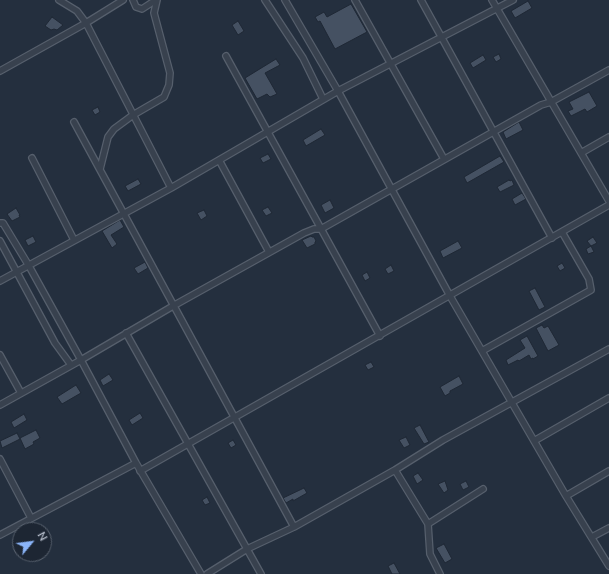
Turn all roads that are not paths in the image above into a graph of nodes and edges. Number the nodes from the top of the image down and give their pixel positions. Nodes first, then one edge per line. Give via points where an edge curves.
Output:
1 (59, 0) edge
2 (123, 0) edge
3 (133, 0) edge
4 (156, 0) edge
5 (265, 0) edge
6 (285, 0) edge
7 (355, 0) edge
8 (421, 0) edge
9 (492, 0) edge
10 (513, 0) edge
11 (497, 9) junction
12 (86, 23) junction
13 (441, 38) junction
14 (226, 56) dead end
15 (390, 64) junction
16 (609, 70) edge
17 (0, 71) edge
18 (338, 91) junction
19 (323, 99) junction
20 (551, 102) junction
21 (133, 115) junction
22 (74, 122) dead end
23 (492, 131) junction
24 (267, 132) junction
25 (609, 137) edge
26 (581, 154) junction
27 (32, 158) dead end
28 (444, 159) junction
29 (219, 160) junction
30 (100, 169) junction
31 (171, 188) junction
32 (391, 189) junction
33 (609, 202) edge
34 (609, 205) edge
35 (124, 213) junction
36 (0, 223) edge
37 (321, 229) junction
38 (562, 232) junction
39 (552, 238) junction
40 (74, 240) junction
41 (0, 241) edge
42 (269, 252) junction
43 (29, 266) junction
44 (17, 273) junction
45 (0, 281) edge
46 (450, 296) junction
47 (173, 306) junction
48 (126, 333) junction
49 (380, 336) junction
50 (609, 349) edge
51 (482, 351) junction
52 (0, 355) edge
53 (81, 360) junction
54 (71, 366) junction
55 (21, 393) junction
56 (609, 398) edge
57 (512, 403) junction
58 (0, 405) edge
59 (234, 418) junction
60 (534, 441) junction
61 (188, 444) junction
62 (0, 459) edge
63 (136, 463) junction
64 (395, 470) junction
65 (140, 471) junction
66 (609, 471) edge
67 (483, 489) dead end
68 (566, 496) junction
69 (31, 518) junction
70 (428, 524) junction
71 (294, 527) junction
72 (609, 528) edge
73 (0, 535) edge
74 (592, 537) junction
75 (247, 548) junction
76 (609, 566) edge
77 (200, 574) edge
78 (207, 574) edge
79 (261, 574) edge
80 (440, 574) edge

1 - 12 street via 77,11
2 - 12 street
3 - 4 street via 136,7 142,9
4 - 21 street via 154,13 170,73 169,85 164,97
5 - 19 street via 303,58
6 - 18 street
7 - 15 street
8 - 13 street
9 - 11 street
10 - 11 street
11 - 13 street
11 - 20 street
12 - 17 street
12 - 21 street
13 - 15 street
13 - 23 street
14 - 24 street
15 - 18 street
15 - 28 street
16 - 20 street
18 - 19 street
18 - 32 street
19 - 24 street
20 - 23 street
20 - 26 street
21 - 30 street via 108,137
21 - 31 street
22 - 30 street
23 - 28 street
23 - 39 street
24 - 29 street
24 - 37 street
25 - 26 street
26 - 33 street
27 - 40 street
28 - 32 street
29 - 31 street
29 - 42 street
30 - 35 street
31 - 35 street
32 - 37 street
32 - 46 street
34 - 38 street
35 - 40 street
35 - 47 street
36 - 43 street via 3,223
37 - 42 street via 304,233
37 - 49 street
38 - 39 street
38 - 51 street via 589,279 591,290
39 - 46 street
40 - 43 street
41 - 44 street
42 - 47 street
43 - 44 street
43 - 53 street
44 - 45 street
44 - 54 street via 55,343
46 - 49 street
46 - 51 street
47 - 48 street
47 - 59 street
48 - 53 street
48 - 61 street
49 - 59 street
50 - 57 street
51 - 57 street
52 - 55 street
53 - 54 street
53 - 63 street
54 - 55 street
55 - 58 street
56 - 60 street
57 - 60 street
57 - 64 street via 443,440
59 - 61 street
59 - 71 street
60 - 68 street
61 - 65 street
61 - 75 street
62 - 69 street
63 - 65 street
63 - 69 street
64 - 70 street
64 - 71 street
65 - 77 street
66 - 68 street
67 - 70 street
68 - 74 street
69 - 73 street
70 - 80 street via 430,554
71 - 75 street
72 - 74 street
74 - 76 street
75 - 78 street
75 - 79 street

